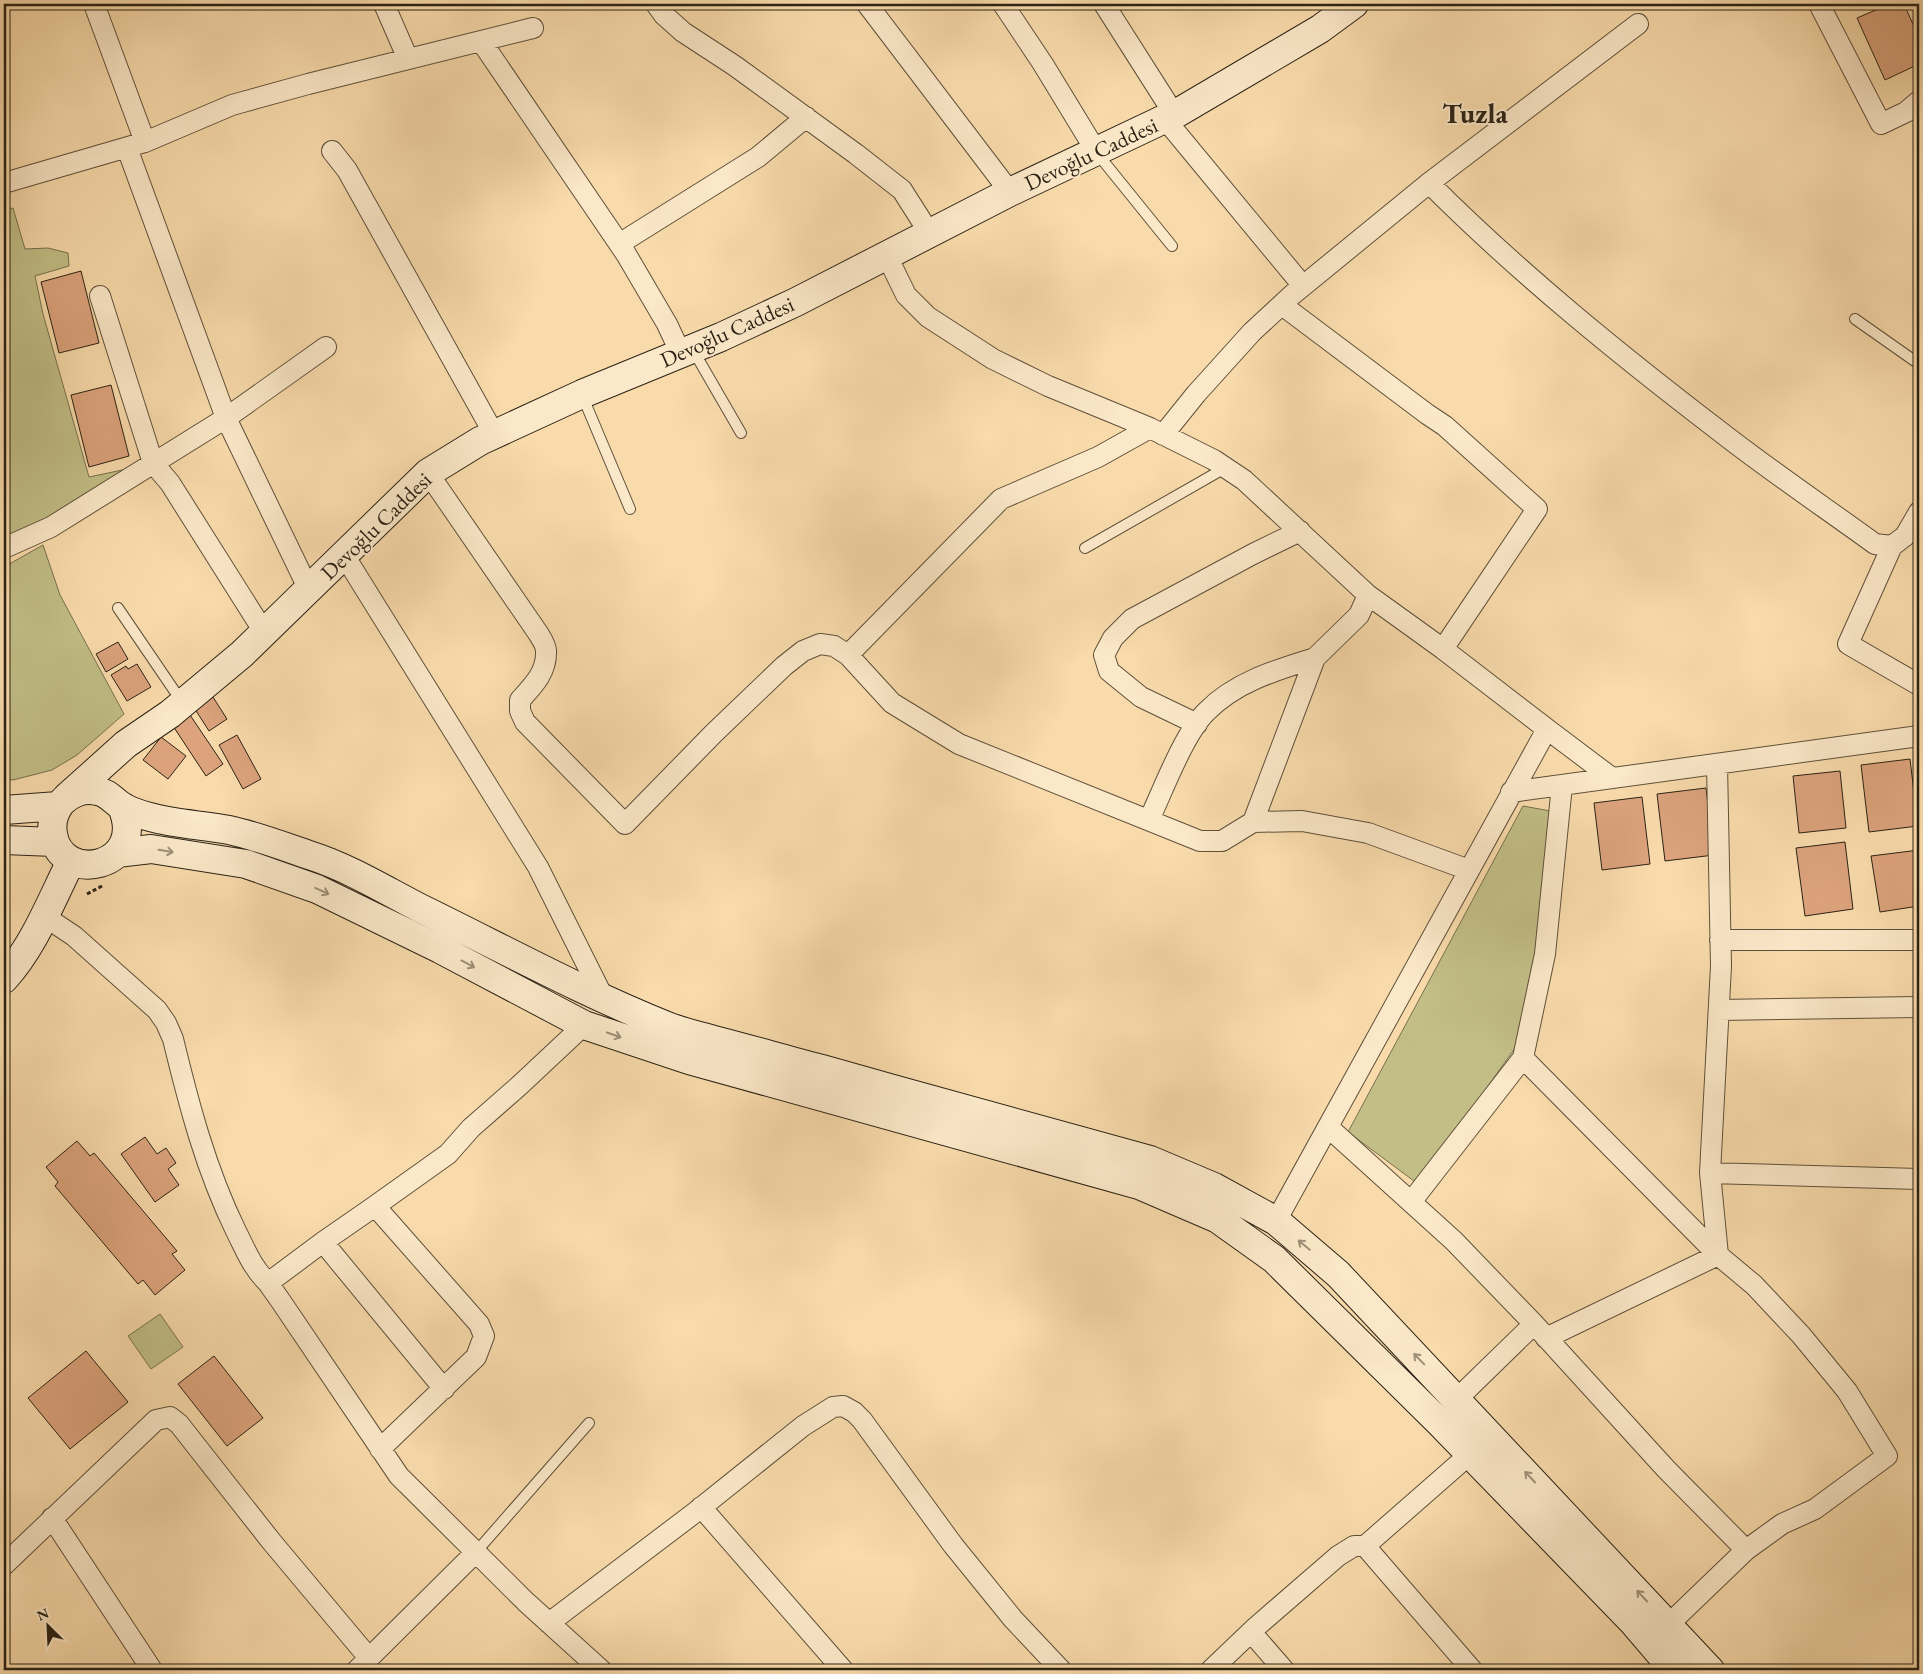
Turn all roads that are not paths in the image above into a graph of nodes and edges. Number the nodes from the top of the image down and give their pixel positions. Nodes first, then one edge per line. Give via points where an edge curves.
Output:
1 (94, 4) edge
2 (384, 4) edge
3 (656, 4) edge
4 (866, 4) edge
5 (1003, 4) edge
6 (1104, 4) edge
7 (1354, 4) edge
8 (1819, 4) edge
9 (1638, 24) dead end
10 (533, 28) dead end
11 (481, 41) junction
12 (408, 59) junction
13 (1919, 101) edge
14 (1169, 116) junction
15 (806, 117) junction
16 (136, 145) junction
17 (332, 151) dead end
18 (1096, 151) junction
19 (4, 183) edge
20 (1429, 183) junction
21 (1010, 192) junction
22 (930, 234) junction
23 (619, 244) junction
24 (1172, 246) dead end
25 (887, 256) junction
26 (1303, 286) junction
27 (100, 296) dead end
28 (1282, 305) junction
29 (1855, 319) dead end
30 (326, 348) dead end
31 (687, 351) junction
32 (1919, 364) edge
33 (582, 394) junction
34 (226, 418) junction
35 (1157, 431) junction
36 (740, 433) dead end
37 (494, 434) junction
38 (153, 463) junction
39 (1225, 468) junction
40 (428, 473) junction
41 (630, 509) dead end
42 (1919, 512) edge
43 (1300, 531) junction
44 (1892, 546) junction
45 (4, 548) edge
46 (1085, 548) dead end
47 (344, 556) junction
48 (309, 590) junction
49 (1368, 595) junction
50 (118, 608) dead end
51 (264, 632) junction
52 (1444, 649) junction
53 (848, 655) junction
54 (1315, 658) junction
55 (1919, 685) edge
56 (183, 703) junction
57 (1197, 724) junction
58 (150, 729) junction
59 (1547, 729) junction
60 (1919, 736) edge
61 (1717, 764) junction
62 (1612, 778) junction
63 (1562, 785) junction
64 (1511, 792) junction
65 (62, 802) junction
66 (118, 802) junction
67 (4, 810) edge
68 (1149, 820) junction
69 (1253, 822) junction
70 (4, 840) edge
71 (63, 851) junction
72 (118, 853) junction
73 (1468, 870) junction
74 (44, 916) junction
75 (1720, 940) junction
76 (1919, 940) edge
77 (4, 979) edge
78 (604, 999) junction
79 (1919, 1007) edge
80 (1719, 1010) junction
81 (584, 1025) junction
82 (1523, 1058) junction
83 (1328, 1128) junction
84 (1710, 1173) junction
85 (1919, 1179) edge
86 (1411, 1202) junction
87 (375, 1206) junction
88 (1276, 1221) junction
89 (323, 1242) junction
90 (1718, 1256) junction
91 (268, 1283) junction
92 (1540, 1331) junction
93 (444, 1389) junction
94 (1457, 1399) junction
95 (589, 1423) dead end
96 (380, 1449) junction
97 (1470, 1454) junction
98 (701, 1507) junction
99 (52, 1518) junction
100 (1365, 1546) junction
101 (1746, 1550) junction
102 (476, 1552) junction
103 (4, 1565) edge
104 (549, 1623) junction
105 (1669, 1624) junction
106 (1251, 1632) junction
107 (363, 1664) edge
108 (152, 1670) edge
109 (601, 1670) edge
110 (843, 1670) edge
111 (1061, 1670) edge
112 (1211, 1670) edge
113 (1284, 1670) edge
114 (1472, 1670) edge
115 (1674, 1670) edge
116 (1710, 1670) edge

1 - 16 street
2 - 12 street
3 - 15 street via 683,32
4 - 21 street
5 - 18 street
6 - 14 street
7 - 14 street, Devoğlu Caddesi via 1320,29
8 - 13 street via 1881,124 1906,112
9 - 20 street
10 - 11 street
11 - 12 street
11 - 23 street
12 - 16 street via 232,106
14 - 18 street, Devoğlu Caddesi
14 - 26 street
15 - 22 street via 902,190
15 - 23 street via 758,157
16 - 19 street
16 - 34 street
17 - 37 street via 348,170
18 - 21 street, Devoğlu Caddesi
18 - 24 lane
20 - 26 street
20 - 44 street via 1479,233 1570,313 1723,434 1875,544
21 - 22 street, Devoğlu Caddesi
22 - 25 street, Devoğlu Caddesi
23 - 31 street
25 - 31 street, Devoğlu Caddesi via 754,322
25 - 35 street via 906,294 928,317 1001,363
26 - 28 street
27 - 38 street
28 - 35 street
28 - 52 street via 1445,426 1537,509
29 - 32 lane
30 - 34 street
31 - 33 street, Devoğlu Caddesi
31 - 36 lane
33 - 37 street, Devoğlu Caddesi
33 - 41 lane
34 - 38 street
34 - 48 street
35 - 39 street
35 - 53 street via 1001,499
37 - 40 street, Devoğlu Caddesi
38 - 45 street via 51,527
38 - 51 street via 170,483
39 - 43 street via 1244,480
39 - 46 lane
40 - 47 street, Devoğlu Caddesi
40 - 53 street via 547,650 543,670 520,700 520,711 526,722 625,824 714,733 803,651 820,644 834,646
42 - 44 street via 1904,536
43 - 49 street
43 - 57 street via 1132,619 1112,638 1104,655 1109,671 1141,697
44 - 55 street via 1848,644
47 - 48 street, Devoğlu Caddesi
47 - 78 street via 538,867
48 - 51 street, Devoğlu Caddesi
49 - 52 street
49 - 54 street via 1359,614
50 - 56 lane
51 - 56 street, Devoğlu Caddesi
52 - 59 street
53 - 68 street via 892,703 959,744
54 - 57 street via 1270,671 1230,691
54 - 69 street
56 - 58 street, Devoğlu Caddesi
57 - 68 street
58 - 65 street via 126,744
58 - 66 street via 122,771
59 - 62 street
59 - 64 street
60 - 61 street
61 - 62 street
61 - 75 street
62 - 63 street
63 - 64 street
63 - 82 street via 1545,954
64 - 73 street
65 - 66 street via 78,792 90,790 102,792
65 - 67 street
65 - 71 street via 53,818 52,830
66 - 72 street via 128,831
66 - 78 street via 151,817 232,831 326,860
68 - 69 street via 1200,841 1222,841
69 - 73 street via 1302,821 1368,833
70 - 71 street
71 - 72 street via 83,865 108,861
71 - 74 street
72 -> 81 street via 151,849 246,864 317,889
73 - 83 street
74 - 77 street via 17,964
74 - 91 street via 74,936 157,1010 166,1023 206,1161 256,1270
75 - 76 street
75 - 80 street
78 - 88 street via 670,1028 1150,1160 1214,1186
79 - 80 street
80 - 84 street
81 - 87 street via 471,1128 448,1154
81 -> 97 street via 689,1060 1139,1186 1218,1219 1274,1259
82 - 86 street
82 - 90 street
83 - 86 street
83 - 88 street
84 - 85 street
84 - 90 street
86 - 92 street via 1454,1241
87 - 89 street
87 - 93 street via 479,1324 484,1336 476,1357
94 -> 88 street via 1338,1274
89 - 91 street
89 - 93 street
90 - 92 street
90 - 101 street via 1754,1285 1801,1335 1847,1391 1887,1456 1815,1509 1782,1524
91 - 96 street
92 - 94 street
92 - 101 street via 1666,1469
93 - 96 street
105 -> 94 street
95 - 102 lane
96 - 102 street via 399,1476
97 - 100 street
97 - 115 street via 1632,1621
98 - 104 street
98 - 110 street
98 - 111 street via 803,1426 833,1407 843,1406 862,1420 953,1545 1013,1619
99 - 103 street
99 - 107 street via 156,1420 170,1417 179,1424 272,1541
99 - 108 street
100 - 106 street via 1354,1546 1338,1556
100 - 114 street
101 - 105 street
102 - 104 street
102 - 107 street
104 - 109 street
105 - 116 street
106 - 112 street
106 - 113 street

